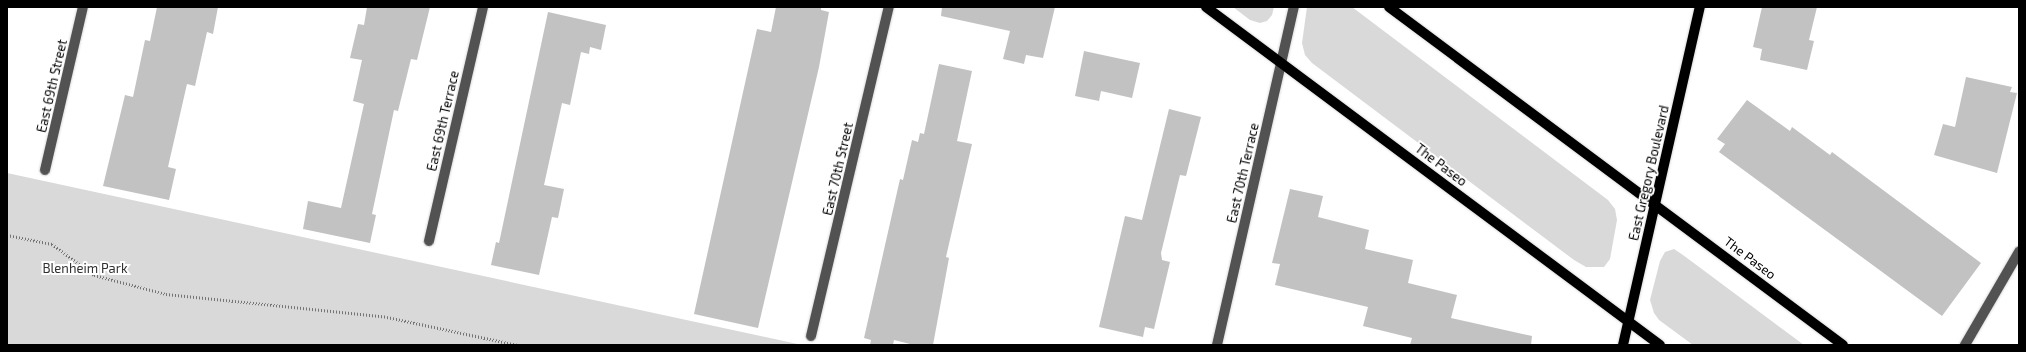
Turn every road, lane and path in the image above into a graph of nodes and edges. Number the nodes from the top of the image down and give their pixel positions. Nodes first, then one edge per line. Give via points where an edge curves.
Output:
1 (83, 7) edge
2 (483, 7) edge
3 (889, 7) edge
4 (1206, 7) edge
5 (1294, 7) edge
6 (1389, 7) edge
7 (1700, 7) edge
8 (1281, 62) junction
9 (45, 170) dead end
10 (1655, 204) junction
11 (7, 235) edge
12 (429, 241) dead end
13 (2019, 252) edge
14 (1628, 322) junction
15 (811, 336) dead end
16 (518, 345) edge
17 (1217, 345) edge
18 (1623, 345) edge
19 (1660, 345) edge
20 (1843, 345) edge
21 (1965, 345) edge

1 - 9 street, East 69th Street
2 - 12 street, East 69th Terrace
3 - 15 street, East 70th Street
4 - 8 main road, The Paseo
5 - 8 street, East 70th Terrace
6 - 10 main road, The Paseo
7 - 10 main road, East Gregory Boulevard
8 - 14 main road, The Paseo
8 - 17 street, East 70th Terrace
10 - 14 main road, East Gregory Boulevard
10 - 20 main road, The Paseo
11 - 16 path via 52,244 94,275 166,294 387,317
13 - 21 street
14 - 18 main road, East Gregory Boulevard
14 - 19 main road, The Paseo

